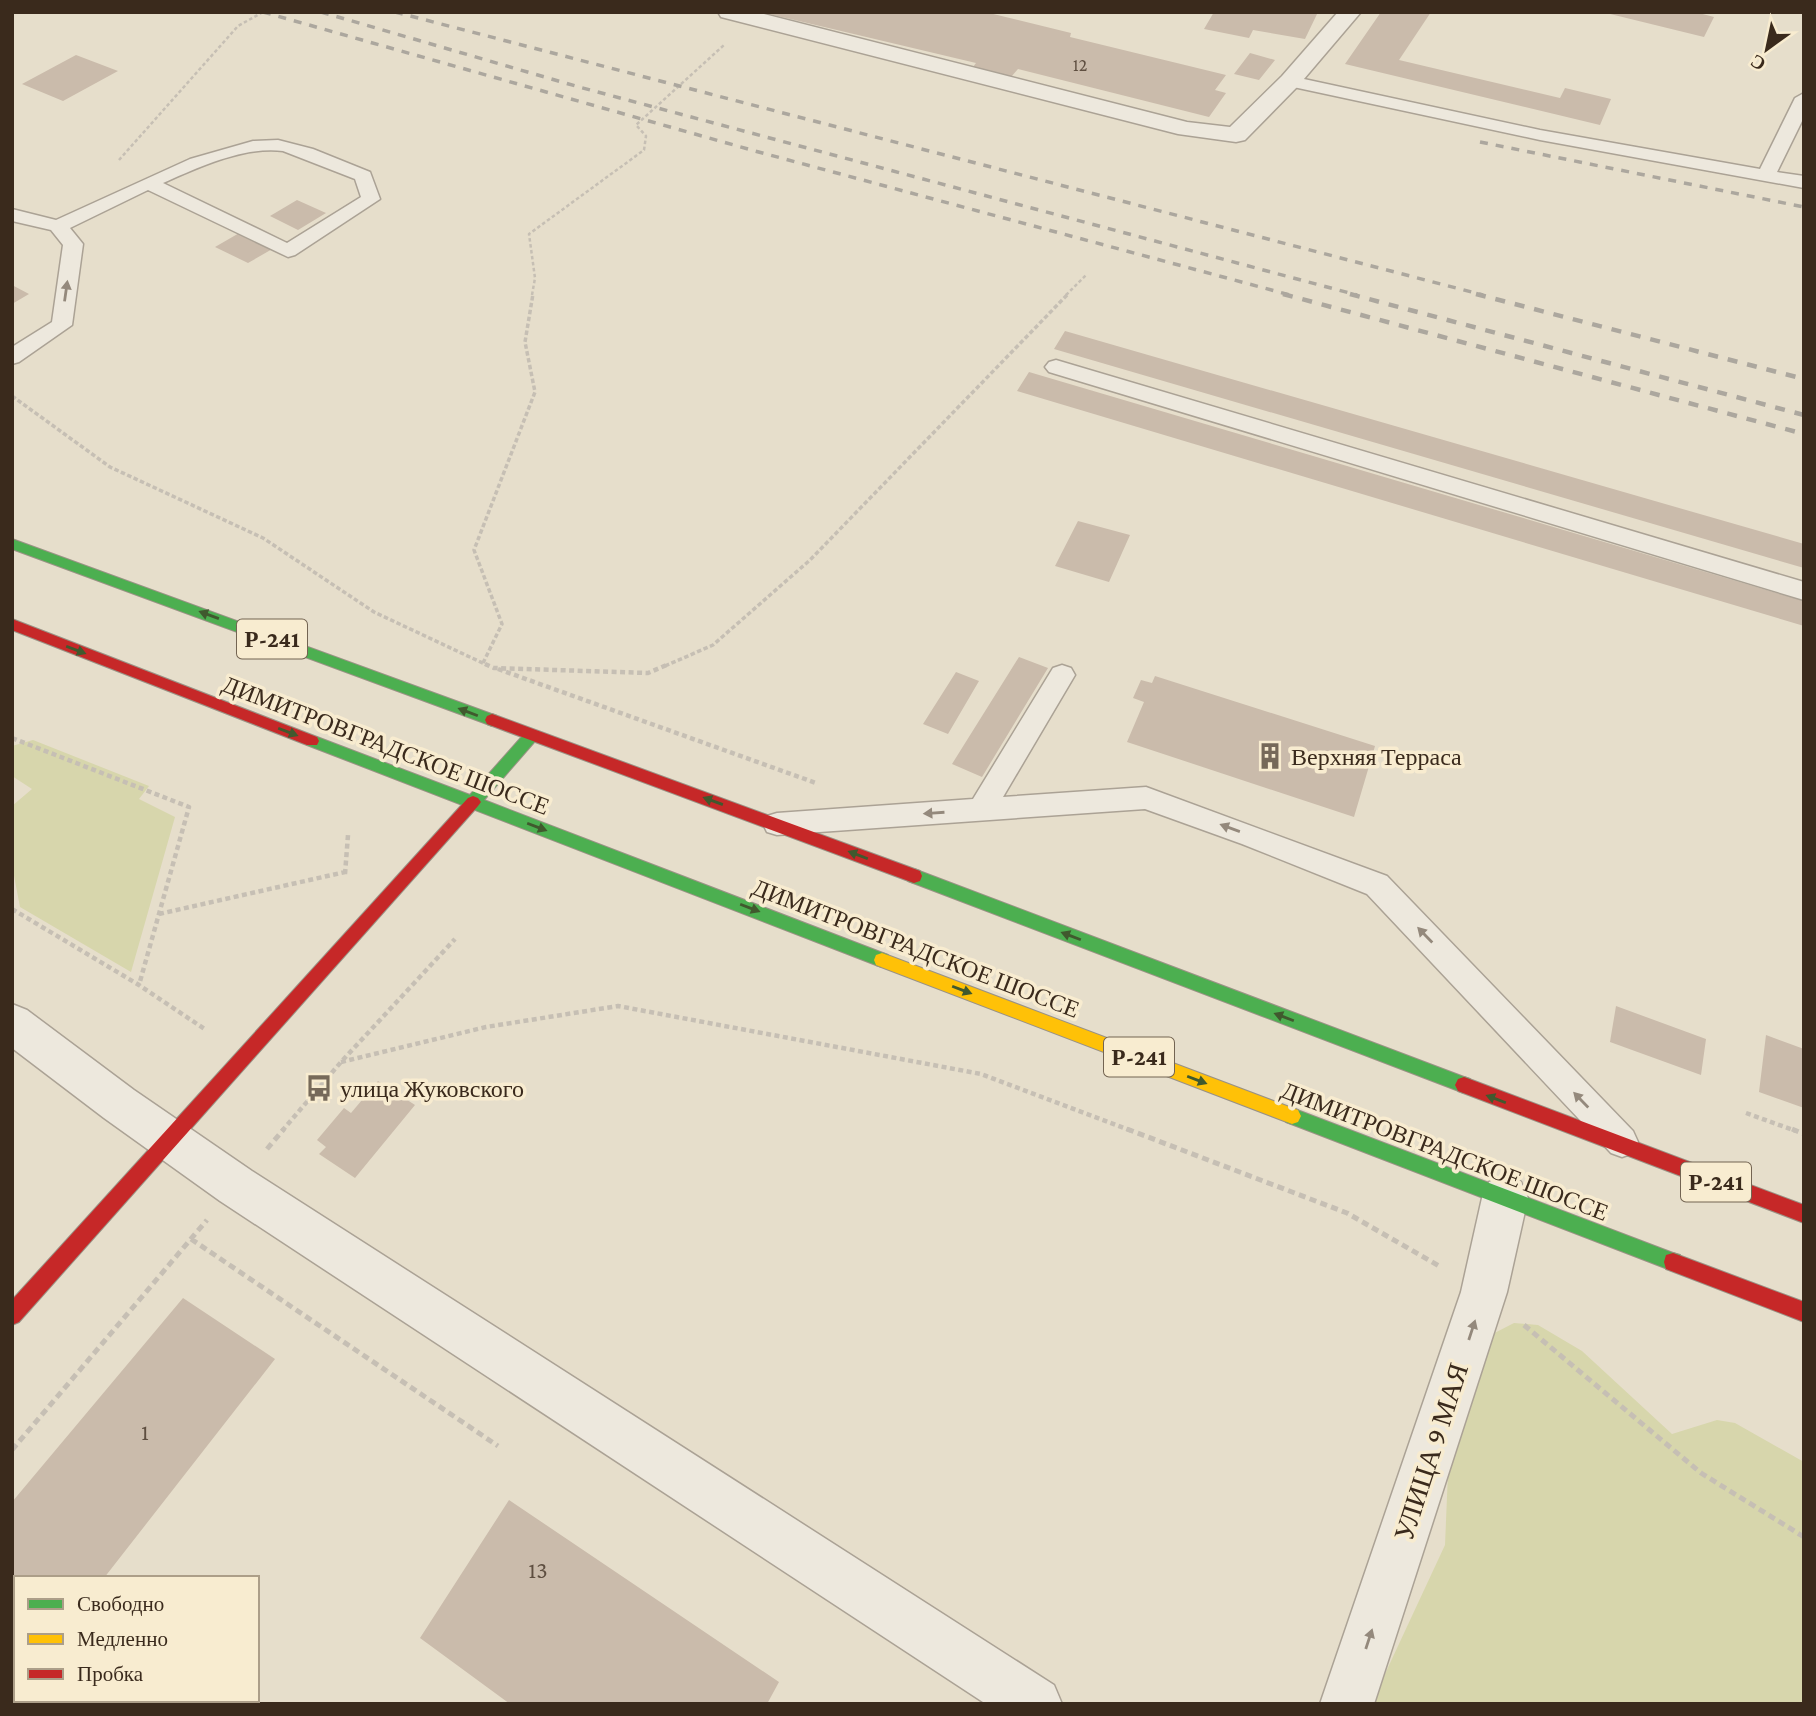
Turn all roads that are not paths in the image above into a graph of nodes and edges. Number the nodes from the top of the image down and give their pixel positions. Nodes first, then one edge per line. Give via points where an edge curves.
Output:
1 (729, 12) edge
2 (1350, 12) edge
3 (1290, 81) junction
4 (1804, 97) edge
5 (1766, 176) junction
6 (1804, 182) edge
7 (150, 184) junction
8 (12, 215) edge
9 (58, 226) junction
10 (12, 357) edge
11 (1056, 367) dead end
12 (12, 544) edge
13 (1804, 592) edge
14 (12, 624) edge
15 (1062, 675) dead end
16 (531, 736) junction
17 (473, 802) junction
18 (981, 809) junction
19 (777, 824) junction
20 (12, 1023) edge
21 (170, 1140) junction
22 (1628, 1149) junction
23 (1505, 1198) junction
24 (1804, 1214) edge
25 (1804, 1312) edge
26 (12, 1315) edge
27 (1035, 1704) edge
28 (1347, 1704) edge

1 - 3 street via 1187,129 1223,134 1237,135
2 - 3 street
3 - 5 lane via 1540,135
4 - 5 lane
5 - 6 lane
7 - 7 lane via 219,153 279,145 363,176 371,199 288,251
7 - 9 lane
8 - 9 lane
10 -> 9 lane via 62,325 73,244
11 - 13 lane
16 -> 12 main road, Р-241
14 -> 17 main road, ДИМИТРОВГРАДСКОЕ ШОССЕ / Р-241
15 - 18 lane
16 - 17 main road
19 -> 16 main road, Р-241
17 - 21 main road
17 -> 23 main road, ДИМИТРОВГРАДСКОЕ ШОССЕ / Р-241
18 -> 19 lane
22 -> 18 lane via 1377,885 1146,798
22 -> 19 main road, Р-241
20 - 21 street
21 - 26 main road
21 - 27 street
22 - 24 main road, Р-241
23 - 25 main road, ДИМИТРОВГРАДСКОЕ ШОССЕ / Р-241
28 -> 23 street, УЛИЦА 9 МАЯ via 1484,1292

